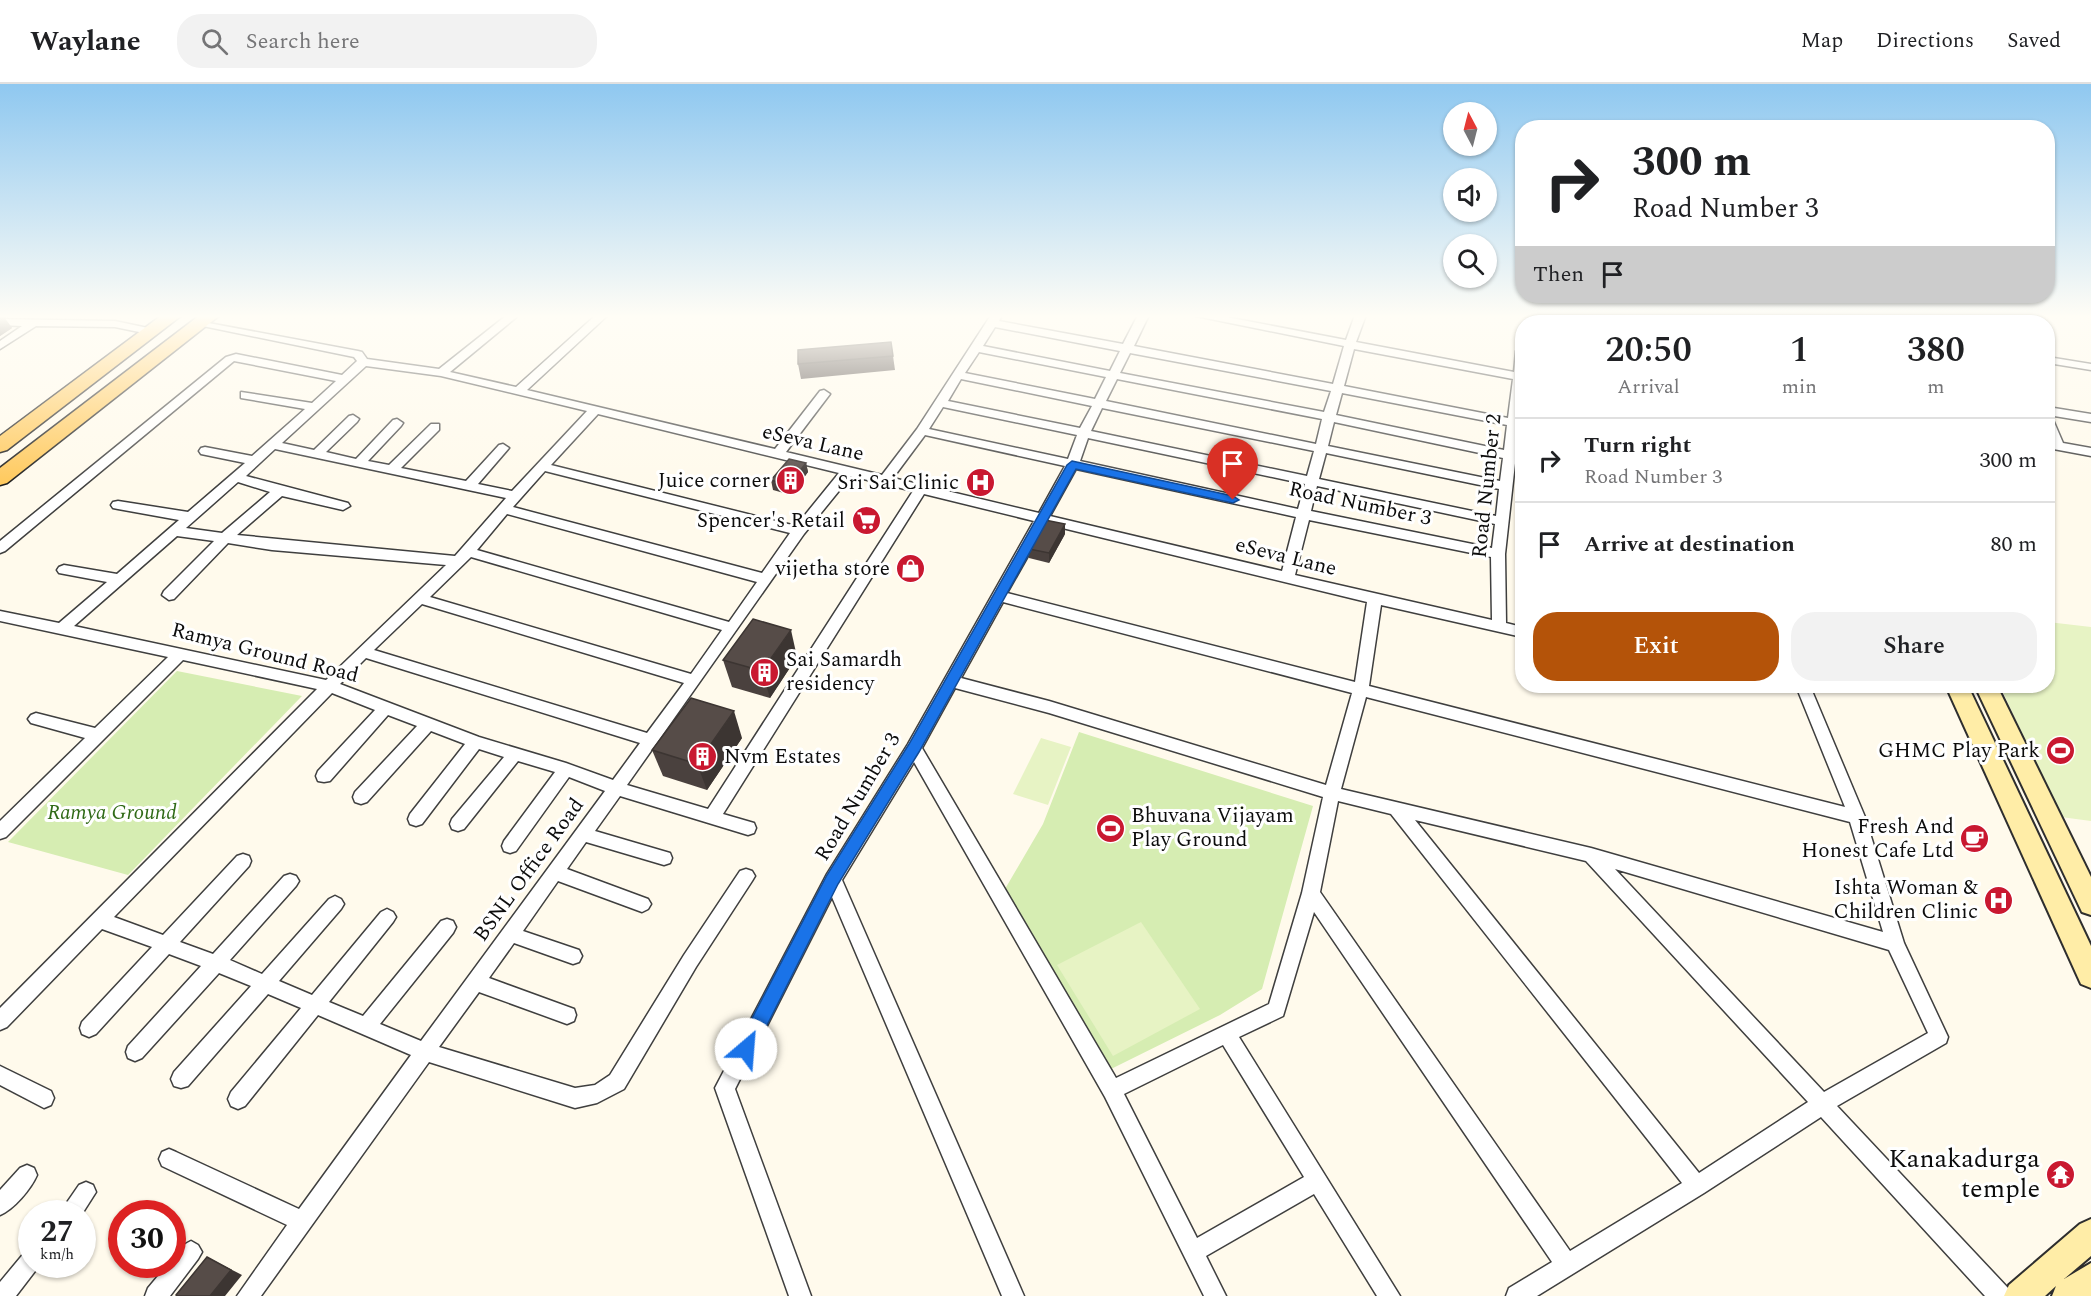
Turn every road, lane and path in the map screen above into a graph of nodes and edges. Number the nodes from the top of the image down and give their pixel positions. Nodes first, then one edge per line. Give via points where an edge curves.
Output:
1 (89, 372) edge
2 (99, 372) edge
3 (128, 372) edge
4 (135, 372) edge
5 (215, 372) edge
6 (308, 372) edge
7 (353, 372) edge
8 (431, 372) edge
9 (540, 372) edge
10 (961, 372) edge
11 (1096, 372) edge
12 (1116, 372) edge
13 (1247, 372) edge
14 (1342, 372) edge
15 (1497, 372) edge
16 (441, 373) joint
17 (959, 375) junction
18 (1114, 375) junction
19 (1515, 375) edge
20 (345, 379) junction
21 (1338, 388) junction
22 (518, 391) junction
23 (824, 394) dead end
24 (245, 395) dead end
25 (940, 403) junction
26 (1099, 403) junction
27 (314, 407) junction
28 (596, 409) junction
29 (2055, 412) edge
30 (1329, 417) junction
31 (2091, 418) edge
32 (353, 419) dead end
33 (1515, 422) edge
34 (397, 423) dead end
35 (435, 427) dead end
36 (922, 431) junction
37 (1084, 432) junction
38 (1515, 434) edge
39 (0, 438) edge
40 (273, 445) junction
41 (2055, 445) edge
42 (0, 446) edge
43 (1321, 447) junction
44 (502, 448) dead end
45 (205, 451) dead end
46 (2091, 452) edge
47 (317, 454) junction
48 (777, 455) junction
49 (1509, 455) junction
50 (255, 461) junction
51 (0, 463) edge
52 (359, 463) junction
53 (1072, 465) junction
54 (544, 466) junction
55 (392, 470) junction
56 (848, 471) junction
57 (237, 477) junction
58 (0, 478) edge
59 (886, 479) junction
60 (1313, 481) junction
61 (469, 486) junction
62 (1505, 486) junction
63 (921, 489) junction
64 (280, 491) junction
65 (515, 496) junction
66 (117, 505) dead end
67 (343, 506) dead end
68 (505, 509) junction
69 (1302, 514) junction
70 (190, 517) junction
71 (1041, 519) junction
72 (1501, 521) junction
73 (175, 531) junction
74 (799, 531) junction
75 (225, 538) junction
76 (0, 548) edge
77 (1498, 554) junction
78 (463, 557) junction
79 (64, 570) dead end
80 (1287, 577) junction
81 (120, 579) junction
82 (765, 579) junction
83 (169, 595) dead end
84 (999, 596) junction
85 (421, 599) junction
86 (1375, 599) junction
87 (0, 616) edge
88 (1499, 626) junction
89 (63, 628) junction
90 (732, 628) junction
91 (1515, 630) edge
92 (363, 652) junction
93 (180, 654) junction
94 (693, 681) junction
95 (951, 681) junction
96 (329, 687) junction
97 (1361, 689) junction
98 (1806, 693) edge
99 (1960, 693) edge
100 (1989, 693) edge
101 (386, 706) junction
102 (36, 719) dead end
103 (429, 723) junction
104 (98, 735) junction
105 (650, 740) junction
106 (476, 742) junction
107 (914, 748) junction
108 (515, 754) junction
109 (566, 769) junction
110 (324, 776) dead end
111 (615, 788) junction
112 (1332, 793) junction
113 (361, 797) dead end
114 (1397, 809) junction
115 (713, 816) junction
116 (1857, 817) junction
117 (416, 819) dead end
118 (458, 824) dead end
119 (748, 828) dead end
120 (0, 832) edge
121 (582, 834) junction
122 (510, 846) dead end
123 (1591, 855) junction
124 (664, 858) dead end
125 (243, 861) dead end
126 (555, 872) junction
127 (746, 876) dead end
128 (833, 879) junction
129 (290, 881) dead end
130 (1311, 893) junction
131 (334, 904) dead end
132 (642, 904) dead end
133 (2091, 904) edge
134 (387, 917) dead end
135 (100, 920) junction
136 (447, 927) dead end
137 (510, 934) junction
138 (1895, 944) junction
139 (166, 945) junction
140 (573, 956) dead end
141 (216, 963) junction
142 (2091, 975) edge
143 (476, 982) junction
144 (264, 983) junction
145 (315, 1005) junction
146 (567, 1016) dead end
147 (0, 1021) edge
148 (366, 1027) junction
149 (88, 1028) dead end
150 (1227, 1035) junction
151 (135, 1052) dead end
152 (425, 1052) junction
153 (0, 1075) edge
154 (181, 1079) dead end
155 (1112, 1090) junction
156 (44, 1098) dead end
157 (238, 1099) dead end
158 (1821, 1105) junction
159 (169, 1159) dead end
160 (27, 1175) dead end
161 (1318, 1180) junction
162 (1698, 1186) junction
163 (86, 1192) dead end
164 (80, 1200) edge
165 (0, 1205) edge
166 (302, 1221) junction
167 (2091, 1235) edge
168 (191, 1252) dead end
169 (1193, 1252) junction
170 (1567, 1265) junction
171 (18, 1276) edge
172 (2091, 1279) edge
173 (2, 1296) edge
174 (156, 1296) edge
175 (248, 1296) edge
176 (800, 1296) edge
177 (1013, 1296) edge
178 (1215, 1296) edge
179 (1389, 1296) edge
180 (1517, 1296) edge
181 (2000, 1296) edge
182 (2020, 1296) edge
183 (2067, 1296) edge

1 - 39 main road
2 - 42 main road
3 - 51 main road
4 - 58 main road
5 - 76 street
6 - 20 street
7 - 20 street
8 - 16 street, eSeva Lane
9 - 22 street
10 - 17 street
11 - 18 street
12 - 18 street, Road Number 3
13 - 21 street
14 - 21 street
15 - 19 street
16 - 22 street, eSeva Lane
17 - 25 street
17 - 26 street
18 - 26 street, Road Number 3
18 - 30 street
20 - 27 street
21 - 30 street
21 - 33 street
22 - 28 street, eSeva Lane
23 - 48 street
24 - 27 street
25 - 36 street
25 - 37 street
26 - 37 street, Road Number 3
26 - 43 street
27 - 40 street
28 - 48 street, eSeva Lane
28 - 54 street
29 - 31 street
30 - 43 street
30 - 49 street
32 - 47 street
34 - 52 street
35 - 55 street
36 - 53 street, Road Number 3
36 - 59 street
37 - 53 street, Road Number 3
37 - 60 street
38 - 49 street, Road Number 2
40 - 47 street
40 - 50 street
41 - 46 street
43 - 60 street
43 - 62 street
44 - 61 street
45 - 50 street
47 - 52 street
48 - 56 street, eSeva Lane
49 - 62 street, Road Number 2
50 - 57 street
52 - 55 street
53 - 69 street, Road Number 3
53 - 71 street, Road Number 3
54 - 65 street
54 - 74 street
55 - 61 street
56 - 59 street, eSeva Lane
56 - 74 street, BSNL Office Road
57 - 64 street
57 - 70 street
59 - 63 street, eSeva Lane
60 - 69 street
60 - 72 street
61 - 65 street
62 - 72 street, Road Number 2
63 - 71 street, eSeva Lane
63 - 115 street
64 - 67 street
64 - 75 street
65 - 68 street
66 - 70 street
68 - 78 street
68 - 82 street
69 - 77 street, Road Number 3
69 - 80 street
70 - 73 street
71 - 80 street, eSeva Lane
71 - 84 street, Road Number 3
72 - 77 street, Road Number 2
73 - 75 street
73 - 81 street
74 - 82 street, BSNL Office Road
75 - 78 street via 272,545
75 - 83 street
77 - 88 street, Road Number 2
78 - 85 street
78 - 90 street
79 - 81 street
80 - 86 street, eSeva Lane
81 - 89 street
82 - 90 street, BSNL Office Road
84 - 95 street, Road Number 3
84 - 97 street
85 - 92 street
85 - 94 street
86 - 88 street, eSeva Lane
86 - 97 street
87 - 89 street, Ramya Ground Road
88 - 91 street, eSeva Lane
89 - 93 street, Ramya Ground Road
90 - 94 street, BSNL Office Road
92 - 96 street
92 - 105 street
93 - 96 street, Ramya Ground Road
93 - 104 street
94 - 105 street, BSNL Office Road
95 - 107 street, Road Number 3
95 - 112 street
96 - 101 street, Ramya Ground Road
96 - 135 street
97 - 112 street
97 - 116 street
98 - 116 street
99 - 142 main road
100 - 133 main road
101 - 103 street, Ramya Ground Road
101 - 110 street
102 - 104 street
103 - 106 street, Ramya Ground Road
103 - 113 street
104 - 120 street
105 - 111 street, BSNL Office Road
106 - 108 street, Ramya Ground Road
106 - 117 street
107 - 128 street, Road Number 3
107 - 155 street
108 - 109 street, Ramya Ground Road
108 - 118 street
109 - 111 street, Ramya Ground Road
109 - 122 street
111 - 115 street, Ramya Ground Road
111 - 121 street, BSNL Office Road
112 - 114 street
112 - 130 street
114 - 123 street
114 - 162 street
115 - 119 street, Ramya Ground Road
116 - 138 street
121 - 124 street
121 - 126 street, BSNL Office Road
123 - 138 street
123 - 158 street
125 - 139 street
126 - 132 street
126 - 137 street, BSNL Office Road
127 - 152 street via 617,1082 604,1091 575,1098
128 - 176 street, Road Number 3 via 725,1088
128 - 177 street
129 - 141 street
130 - 150 street via 1276,1010
130 - 170 street
131 - 144 street
134 - 145 street
135 - 139 street
135 - 147 street
136 - 148 street
137 - 140 street
137 - 143 street, BSNL Office Road
138 - 158 street via 1939,1037
139 - 141 street
139 - 149 street
141 - 144 street
141 - 151 street
143 - 146 street
143 - 152 street, BSNL Office Road
144 - 145 street
144 - 154 street
145 - 148 street
145 - 157 street
148 - 152 street
150 - 155 street
150 - 161 street
152 - 166 street, BSNL Office Road
153 - 156 street
155 - 169 street
158 - 162 street
158 - 181 street
159 - 166 street
160 - 165 street
161 - 169 street
161 - 179 street
162 - 170 street
163 - 164 street
166 - 175 street, BSNL Office Road
167 - 182 main road
168 - 174 street
169 - 178 street
170 - 180 street
171 - 173 street
172 - 183 main road

